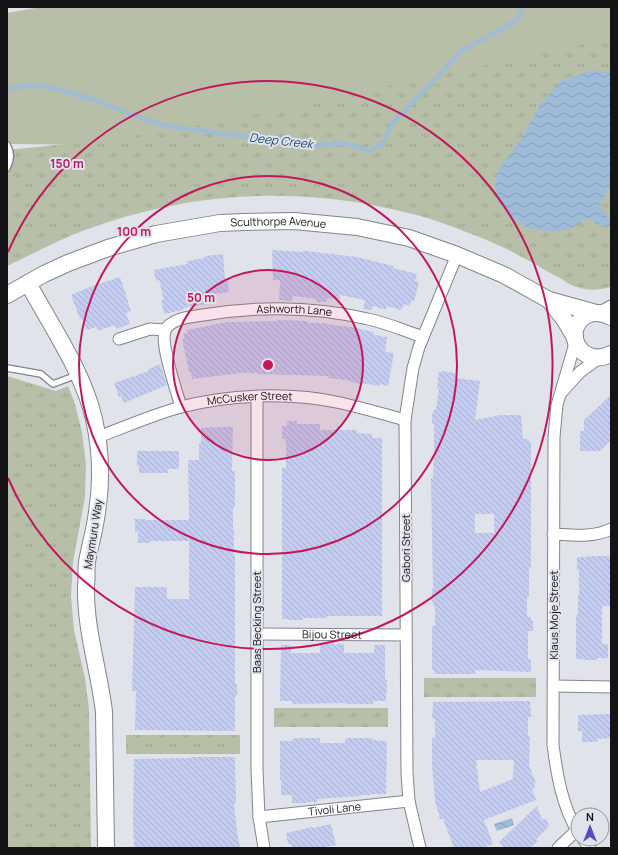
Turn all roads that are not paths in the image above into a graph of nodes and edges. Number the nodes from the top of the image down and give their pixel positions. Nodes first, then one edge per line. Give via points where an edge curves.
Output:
1 (7, 145) edge
2 (7, 168) edge
3 (457, 255) junction
4 (28, 283) junction
5 (7, 295) edge
6 (549, 300) junction
7 (604, 312) edge
8 (165, 330) junction
9 (423, 337) junction
10 (119, 339) dead end
11 (575, 339) junction
12 (605, 358) edge
13 (7, 368) edge
14 (78, 374) junction
15 (560, 394) junction
16 (257, 397) junction
17 (181, 407) junction
18 (405, 420) junction
19 (98, 437) junction
20 (611, 529) edge
21 (553, 534) junction
22 (258, 634) junction
23 (406, 635) junction
24 (554, 686) junction
25 (611, 687) edge
26 (410, 801) junction
27 (570, 813) edge
28 (259, 817) junction
29 (570, 840) edge
30 (106, 848) edge
31 (264, 848) edge
32 (420, 848) edge
33 (558, 848) edge

1 - 2 lane via 10,154
3 - 4 street, Sculthorpe Avenue via 410,238 357,227 294,221 220,223 108,248 68,263
3 - 6 street, Sculthorpe Avenue via 504,275
3 - 9 street, Gabori Street
4 - 5 street, Sculthorpe Avenue
4 - 14 street, Maymuru Way
6 - 7 street, Sculthorpe Avenue
6 - 11 street, Sculthorpe Avenue
7 - 11 street via 590,314 580,321
8 - 9 street, Ashworth Lane via 178,320 262,308 285,308 370,319
8 - 10 street via 150,329
8 - 17 street via 165,347
9 - 18 street, Gabori Street via 414,368
11 - 12 street, Sculthorpe Avenue via 587,355
11 - 15 street, Klaus Moje Street
12 - 15 street via 580,372
13 - 14 lane via 41,374 53,384
14 - 19 street, Maymuru Way via 92,410
15 - 21 street, Klaus Moje Street via 554,437
16 - 17 street, McCusker Street via 218,400
16 - 18 street, McCusker Street via 328,401
16 - 22 street, Baas Becking Street
17 - 19 street, McCusker Street
18 - 23 street, Gabori Street
19 - 30 street, Maymuru Way via 100,491 87,563 86,604 104,712
20 - 21 street via 586,536
21 - 24 street, Klaus Moje Street
22 - 23 street, Bijou Street
22 - 28 street, Baas Becking Street
23 - 26 street, Gabori Street via 406,760
24 - 25 street
24 - 27 street, Klaus Moje Street via 553,746 557,773
26 - 28 street, Tivoli Lane
26 - 32 street, Gabori Street
28 - 31 street, Baas Becking Street
29 - 33 street

